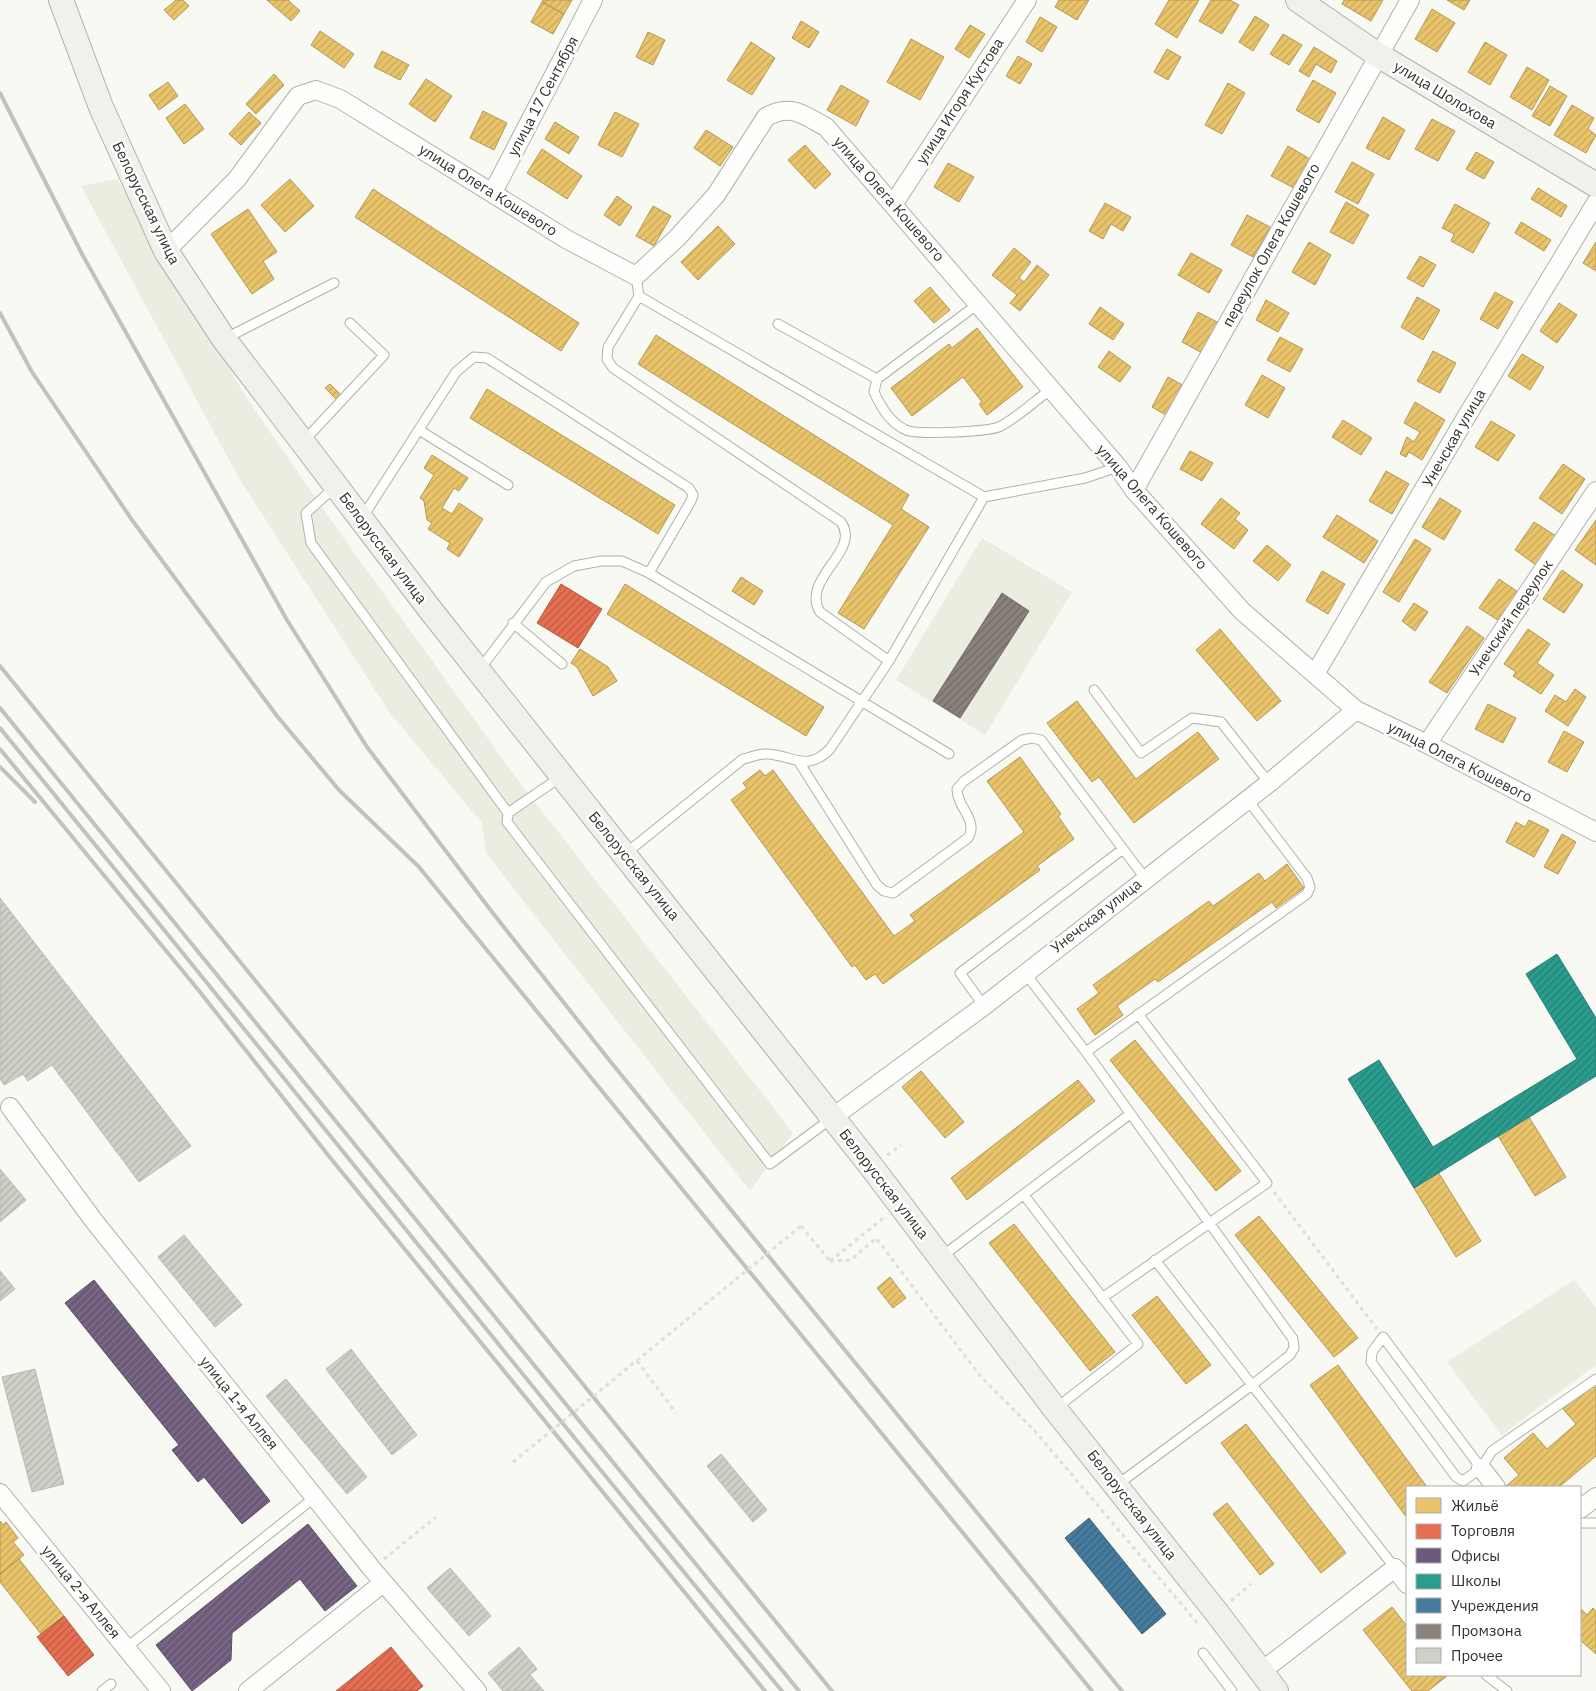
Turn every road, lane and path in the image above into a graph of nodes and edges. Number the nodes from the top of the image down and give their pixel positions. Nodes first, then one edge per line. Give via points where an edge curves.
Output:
1 (62, 0) edge
2 (593, 0) edge
3 (1027, 0) edge
4 (1298, 0) edge
5 (1410, 0) edge
6 (1378, 55) junction
7 (1596, 185) edge
8 (493, 192) junction
9 (894, 203) junction
10 (1596, 204) edge
11 (166, 251) junction
12 (636, 276) junction
13 (334, 283) dead end
14 (639, 296) junction
15 (978, 304) junction
16 (350, 323) dead end
17 (778, 324) dead end
18 (224, 339) junction
19 (877, 378) junction
20 (1050, 389) junction
21 (419, 430) junction
22 (303, 443) junction
23 (1118, 467) junction
24 (508, 485) dead end
25 (337, 486) junction
26 (1134, 490) junction
27 (1596, 491) edge
28 (984, 497) junction
29 (362, 518) junction
30 (649, 573) junction
31 (513, 623) junction
32 (889, 661) junction
33 (562, 664) dead end
34 (479, 671) junction
35 (1315, 674) junction
36 (1094, 690) dead end
37 (862, 702) junction
38 (1356, 710) junction
39 (1427, 744) junction
40 (949, 754) dead end
41 (799, 762) junction
42 (562, 776) junction
43 (1269, 783) junction
44 (1247, 799) junction
45 (508, 813) junction
46 (1596, 832) edge
47 (1123, 849) junction
48 (624, 854) junction
49 (1145, 878) junction
50 (1025, 973) junction
51 (984, 1006) junction
52 (1138, 1014) junction
53 (1086, 1052) junction
54 (10, 1108) dead end
55 (1130, 1114) junction
56 (833, 1117) junction
57 (1267, 1183) junction
58 (1024, 1196) junction
59 (883, 1208) dead end
60 (1209, 1223) junction
61 (940, 1257) junction
62 (1155, 1260) junction
63 (830, 1261) junction
64 (1102, 1298) junction
65 (1383, 1337) junction
66 (637, 1361) junction
67 (1596, 1379) edge
68 (1252, 1385) junction
69 (1055, 1409) junction
70 (676, 1413) dead end
71 (513, 1462) dead end
72 (1480, 1468) junction
73 (1117, 1486) junction
74 (1495, 1486) edge
75 (0, 1493) edge
76 (315, 1497) junction
77 (1596, 1497) edge
78 (1581, 1508) edge
79 (436, 1517) dead end
80 (1581, 1523) edge
81 (1596, 1523) edge
82 (1395, 1568) junction
83 (372, 1569) junction
84 (383, 1583) junction
85 (1406, 1583) edge
86 (1199, 1625) dead end
87 (126, 1648) junction
88 (1203, 1654) dead end
89 (1262, 1671) junction
90 (1487, 1676) edge
91 (111, 1684) dead end
92 (102, 1691) edge
93 (161, 1691) edge
94 (248, 1691) edge
95 (477, 1691) edge
96 (1232, 1691) edge
97 (1276, 1691) edge
98 (1507, 1691) edge

1 - 11 main road, Белорусская улица via 100,107
2 - 8 street, улица 17 Сентября
3 - 9 street, улица Игоря Кустова
4 - 6 main road, улица Шолохова
5 - 6 street, переулок Олега Кошевого
6 - 7 main road, улица Шолохова
6 - 26 street, переулок Олега Кошевого
8 - 11 street, улица Олега Кошевого via 340,99 316,90 298,96 238,179
8 - 12 street, улица Олега Кошевого via 568,240
9 - 12 street, улица Олега Кошевого via 826,127 792,110 778,110 766,117 716,195
9 - 15 street, улица Олега Кошевого
10 - 35 street, Унечская улица
11 - 18 main road, Белорусская улица
12 - 14 lane
13 - 18 lane
14 - 28 lane
14 - 32 lane via 608,347 607,359 613,368 841,522 846,530 846,540 815,592 815,603 820,612
15 - 19 lane
15 - 20 street, улица Олега Кошевого
16 - 22 lane via 384,355
17 - 19 lane
18 - 22 main road, Белорусская улица
19 - 20 lane via 874,392 883,410 896,423 916,432 1000,427
20 - 23 street, улица Олега Кошевого
21 - 24 lane
21 - 29 lane
21 - 30 lane via 456,372 474,357 487,358 689,488 693,495 691,501
22 - 25 main road, Белорусская улица
23 - 26 street, улица Олега Кошевого
23 - 28 lane via 1085,478
25 - 29 main road, Белорусская улица
25 - 45 lane via 306,512 311,543
26 - 35 street, улица Олега Кошевого via 1242,611
27 - 39 street, Унечский переулок
28 - 32 lane
29 - 34 main road, Белорусская улица
30 - 31 lane via 622,561 574,566 546,582
30 - 37 lane
31 - 33 lane
31 - 34 lane
32 - 37 lane
34 - 42 main road, Белорусская улица
35 - 38 street, улица Олега Кошевого
36 - 43 lane via 1141,753 1192,718 1221,722
37 - 40 lane
37 - 41 lane via 822,757 812,762
38 - 39 street, улица Олега Кошевого
38 - 43 street, Унечская улица
39 - 46 street, улица Олега Кошевого
41 - 47 lane via 877,885 884,891 893,893 968,838 972,831 971,822 957,799 957,789 1022,740 1032,738 1041,740
41 - 48 lane via 766,754 743,759
42 - 45 lane
42 - 48 main road, Белорусская улица
43 - 44 street, Унечская улица
44 - 49 street, Унечская улица
44 - 52 lane via 1307,878 1310,886 1307,894
45 - 56 lane via 507,822 770,1164
47 - 49 lane
47 - 51 lane via 960,973
48 - 56 main road, Белорусская улица
49 - 50 street, Унечская улица
50 - 51 street, Унечская улица
50 - 53 lane
51 - 56 street, Унечская улица
52 - 53 lane
52 - 57 lane
53 - 55 lane
54 - 76 street, улица 1-я Аллея via 94,1222
55 - 58 lane
55 - 60 lane
56 - 61 main road, Белорусская улица
57 - 60 lane
57 - 65 path
58 - 61 lane
58 - 64 lane
59 - 63 path via 886,1216
60 - 62 lane
60 - 68 lane via 1293,1340 1290,1356
61 - 69 main road, Белорусская улица
62 - 64 lane
62 - 68 lane
63 - 66 path, bridge via 801,1226
63 - 86 path via 851,1260 876,1238 981,1377 1034,1430
64 - 69 lane via 1138,1344
65 - 72 lane
65 - 72 lane via 1372,1352 1371,1362 1456,1477 1463,1481
66 - 70 path
66 - 71 path, bridge
67 - 72 lane via 1492,1451
68 - 73 lane
68 - 82 lane
69 - 73 main road, Белорусская улица
72 - 74 street
73 - 89 main road, Белорусская улица
75 - 87 street, улица 2-я Аллея
76 - 83 street, улица 1-я Аллея
76 - 87 lane
77 - 78 street
79 - 83 path
80 - 81 lane
82 - 85 street
82 - 89 street
83 - 84 street, улица 1-я Аллея
84 - 94 street
84 - 95 street, улица 1-я Аллея
87 - 93 street, улица 2-я Аллея
88 - 96 lane
89 - 97 main road, Белорусская улица
90 - 98 lane
91 - 92 lane

